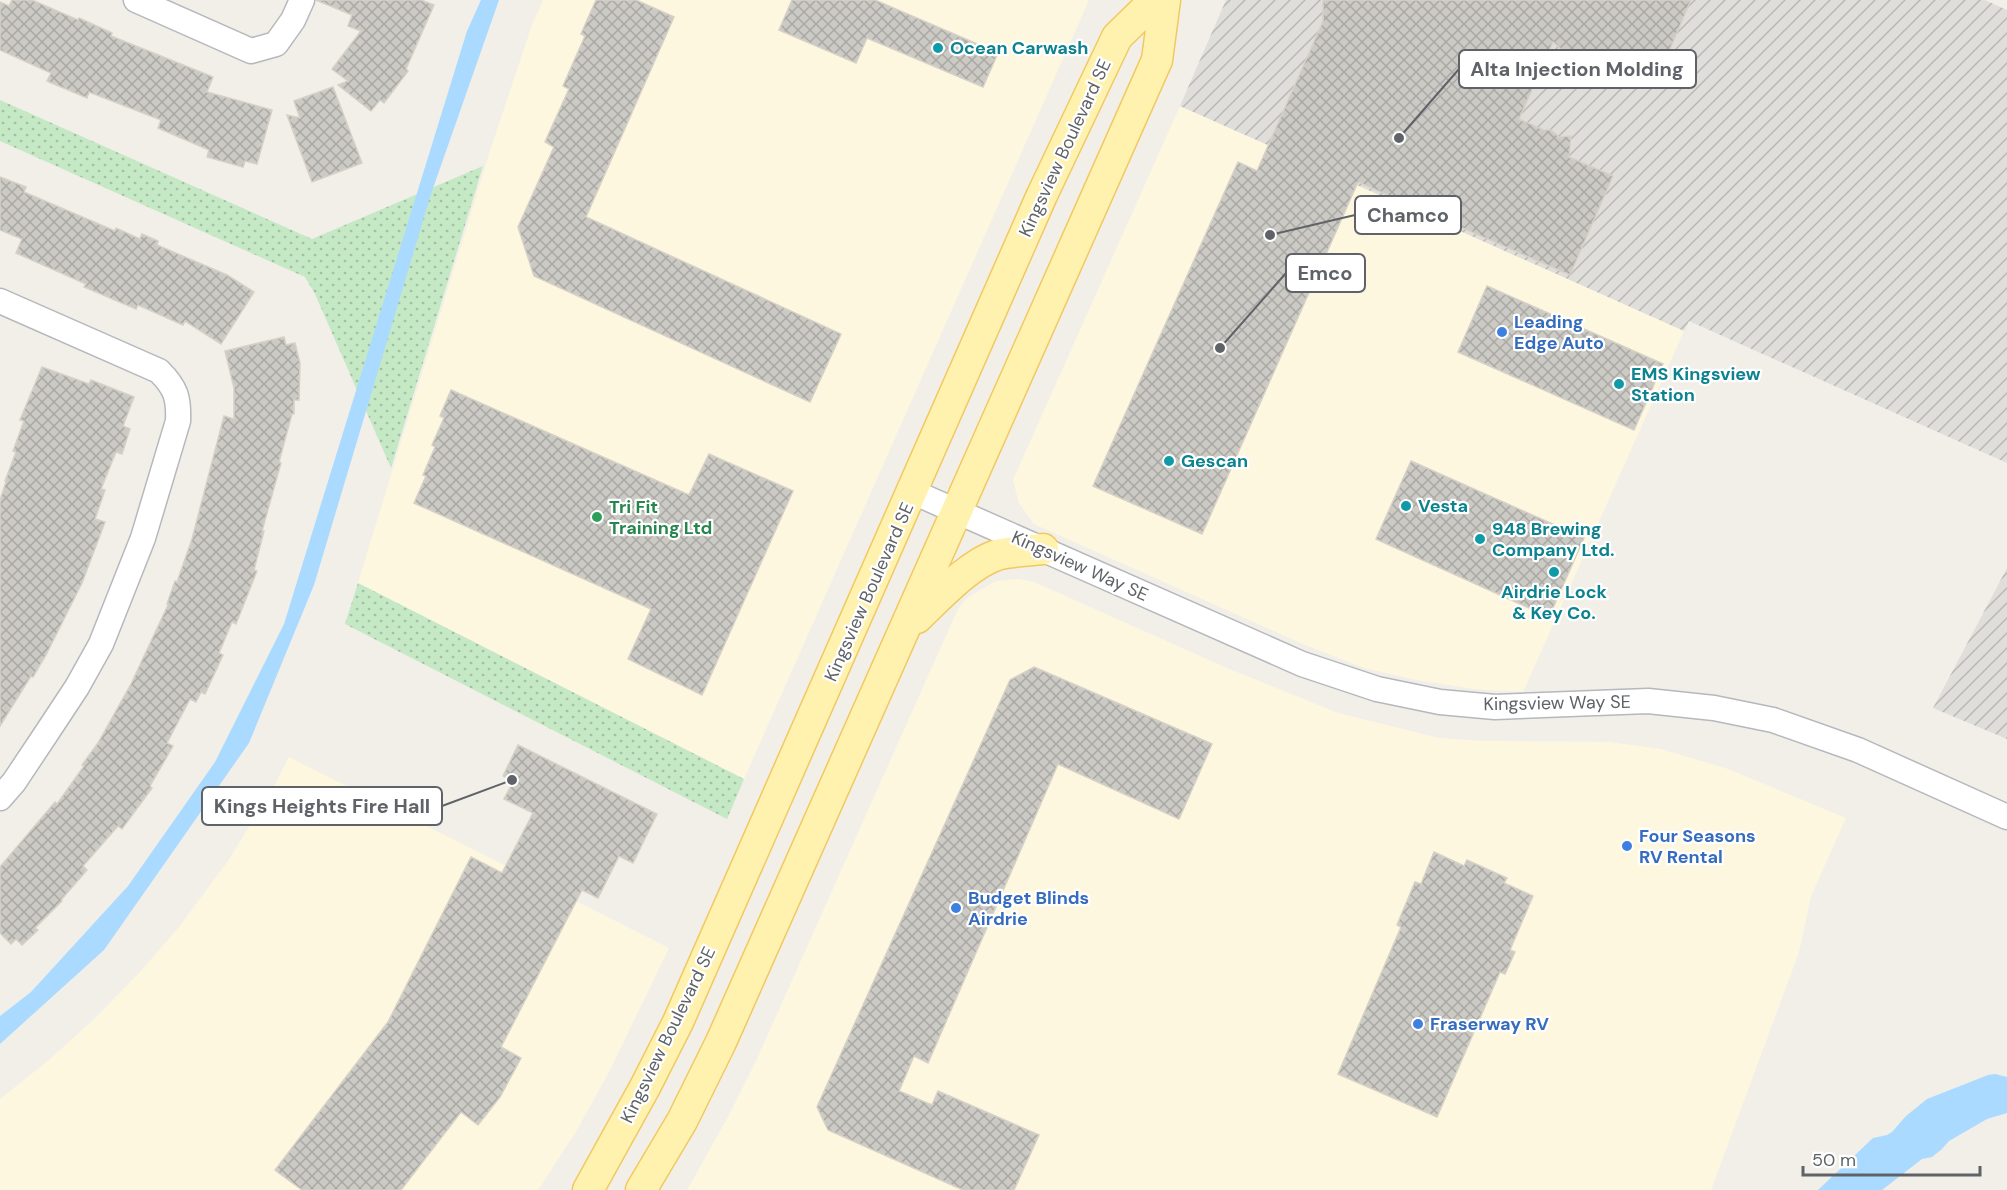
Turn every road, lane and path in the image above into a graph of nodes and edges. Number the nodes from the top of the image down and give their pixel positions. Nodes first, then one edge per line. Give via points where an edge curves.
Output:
1 (136, 0) edge
2 (302, 0) edge
3 (1155, 0) edge
4 (1165, 0) edge
5 (0, 301) edge
6 (913, 492) junction
7 (956, 511) junction
8 (1043, 549) junction
9 (906, 629) junction
10 (0, 798) edge
11 (2007, 817) edge
12 (588, 1190) edge
13 (642, 1190) edge

1 - 2 street via 251,51 276,44
3 - 6 main road, Kingsview Boulevard SE via 1117,37 1042,195
4 - 7 main road via 1157,60
5 - 10 street via 159,371 176,391 178,405 178,421 143,538 101,644 77,687
6 - 7 street, Kingsview Way SE
6 - 12 main road, Kingsview Boulevard SE via 678,1022
7 - 8 street, Kingsview Way SE
7 - 9 main road
8 - 9 main road via 997,555 974,568 946,589
8 - 11 street, Kingsview Way SE via 1302,664 1377,689 1440,702 1495,707 1648,701 1714,708 1773,720 1858,750
9 - 13 main road via 721,1042

